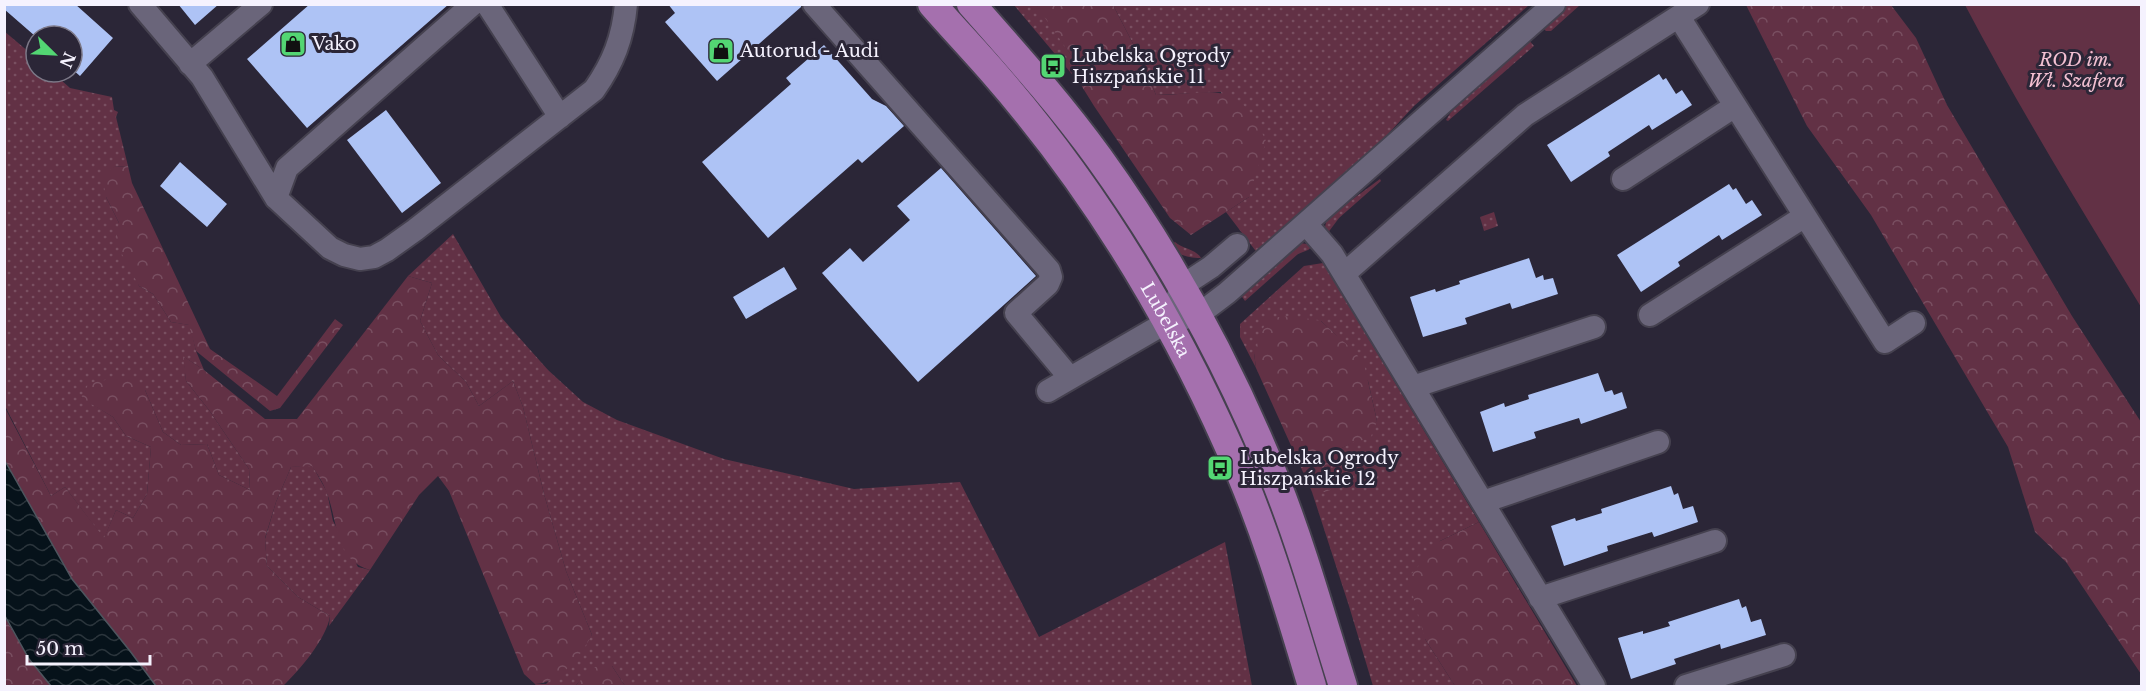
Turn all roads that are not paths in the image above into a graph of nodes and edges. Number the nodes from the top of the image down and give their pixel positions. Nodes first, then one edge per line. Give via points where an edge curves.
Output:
1 (140, 4) edge
2 (261, 4) edge
3 (473, 4) edge
4 (487, 4) edge
5 (626, 4) edge
6 (814, 4) edge
7 (932, 4) edge
8 (1554, 4) edge
9 (1698, 4) edge
10 (980, 14) edge
11 (1678, 17) junction
12 (966, 43) junction
13 (190, 64) junction
14 (1735, 106) junction
15 (560, 117) junction
16 (1623, 178) dead end
17 (276, 198) junction
18 (1805, 216) junction
19 (1306, 224) junction
20 (1237, 246) dead end
21 (1344, 274) junction
22 (1182, 286) junction
23 (1198, 315) junction
24 (1650, 315) dead end
25 (1167, 322) junction
26 (1914, 323) dead end
27 (1594, 327) dead end
28 (1070, 378) junction
29 (1413, 387) junction
30 (1048, 392) dead end
31 (1658, 442) dead end
32 (1483, 502) junction
33 (1715, 541) dead end
34 (1540, 598) junction
35 (1784, 655) dead end
36 (1312, 687) edge
37 (1343, 687) edge
38 (1594, 687) edge
39 (1686, 687) edge

1 - 13 street
2 - 13 street
3 - 17 street via 287,168
4 - 15 street
5 - 15 street via 623,30 606,74 594,90
6 - 28 street via 1049,270 1048,284 1016,313
7 - 12 main road, Lubelska
8 - 19 street
9 - 11 street
10 - 12 main road
10 - 22 main road, Lubelska via 1099,158
11 - 14 street
11 - 21 street via 1525,115
12 - 25 main road, Lubelska via 1070,171 1115,235
13 - 17 street
14 - 16 street
14 - 18 street
15 - 17 street via 415,230 374,257 360,259 330,248
18 - 24 street
18 - 26 street via 1885,342
19 - 21 street
19 - 23 street
20 - 22 street
21 - 29 street
22 - 23 main road, Lubelska
22 - 25 street
23 - 25 street
23 - 37 main road, Lubelska via 1277,483
25 - 28 street
25 - 36 main road, Lubelska via 1210,406 1270,550
27 - 29 street
28 - 30 street
29 - 32 street
31 - 32 street
32 - 34 street
33 - 34 street
34 - 38 street
35 - 39 street

